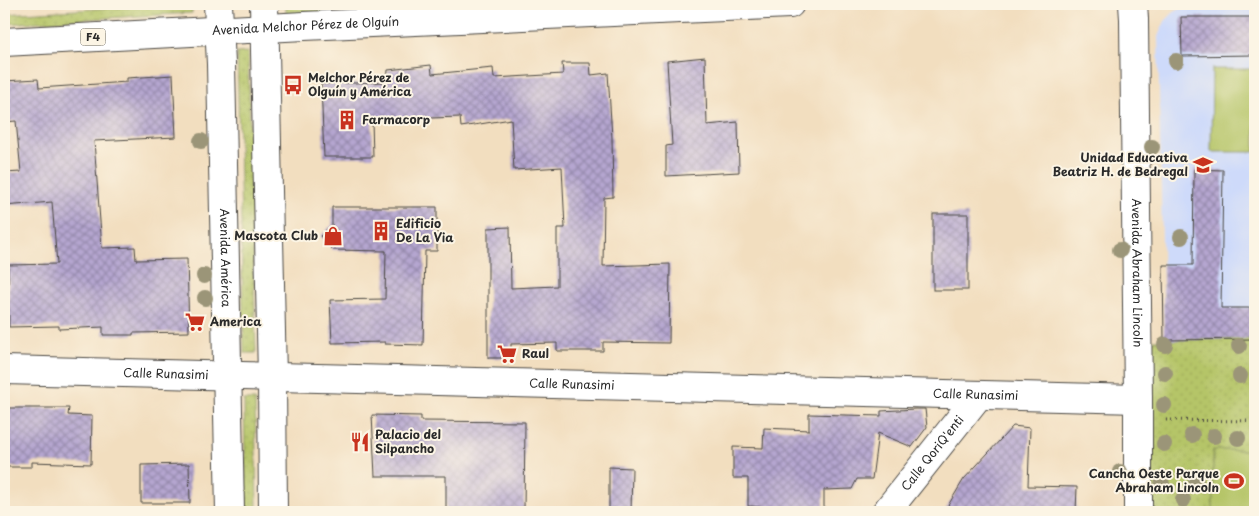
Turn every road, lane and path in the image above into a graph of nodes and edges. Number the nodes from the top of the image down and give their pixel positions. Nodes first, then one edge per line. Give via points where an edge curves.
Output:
1 (218, 4) edge
2 (790, 4) edge
3 (1132, 4) edge
4 (264, 16) edge
5 (219, 31) junction
6 (4, 42) edge
7 (4, 370) edge
8 (227, 375) junction
9 (272, 377) junction
10 (979, 394) junction
11 (1138, 398) junction
12 (1164, 420) dead end
13 (1255, 421) edge
14 (230, 512) edge
15 (273, 512) edge
16 (886, 512) edge
17 (1138, 512) edge

1 - 5 main road, Avenida América
2 - 4 main road, Avenida Melchor Pérez de Olguín / F4 via 304,26
3 - 11 main road, Avenida Abraham Lincoln
4 - 5 main road, Avenida Melchor Pérez de Olguín / F4
4 - 9 main road
5 - 6 main road, Avenida Melchor Pérez de Olguín / F4
5 - 8 main road, Avenida América
7 - 8 main road, Calle Runasimi
8 - 9 main road, Calle Runasimi
8 - 14 main road, Avenida América
9 - 10 main road, Calle Runasimi
9 - 15 main road
10 - 11 main road, Calle Runasimi
10 - 16 main road, Calle QoriQ'enti
11 - 17 main road, Avenida Abraham Lincoln
12 - 13 path

